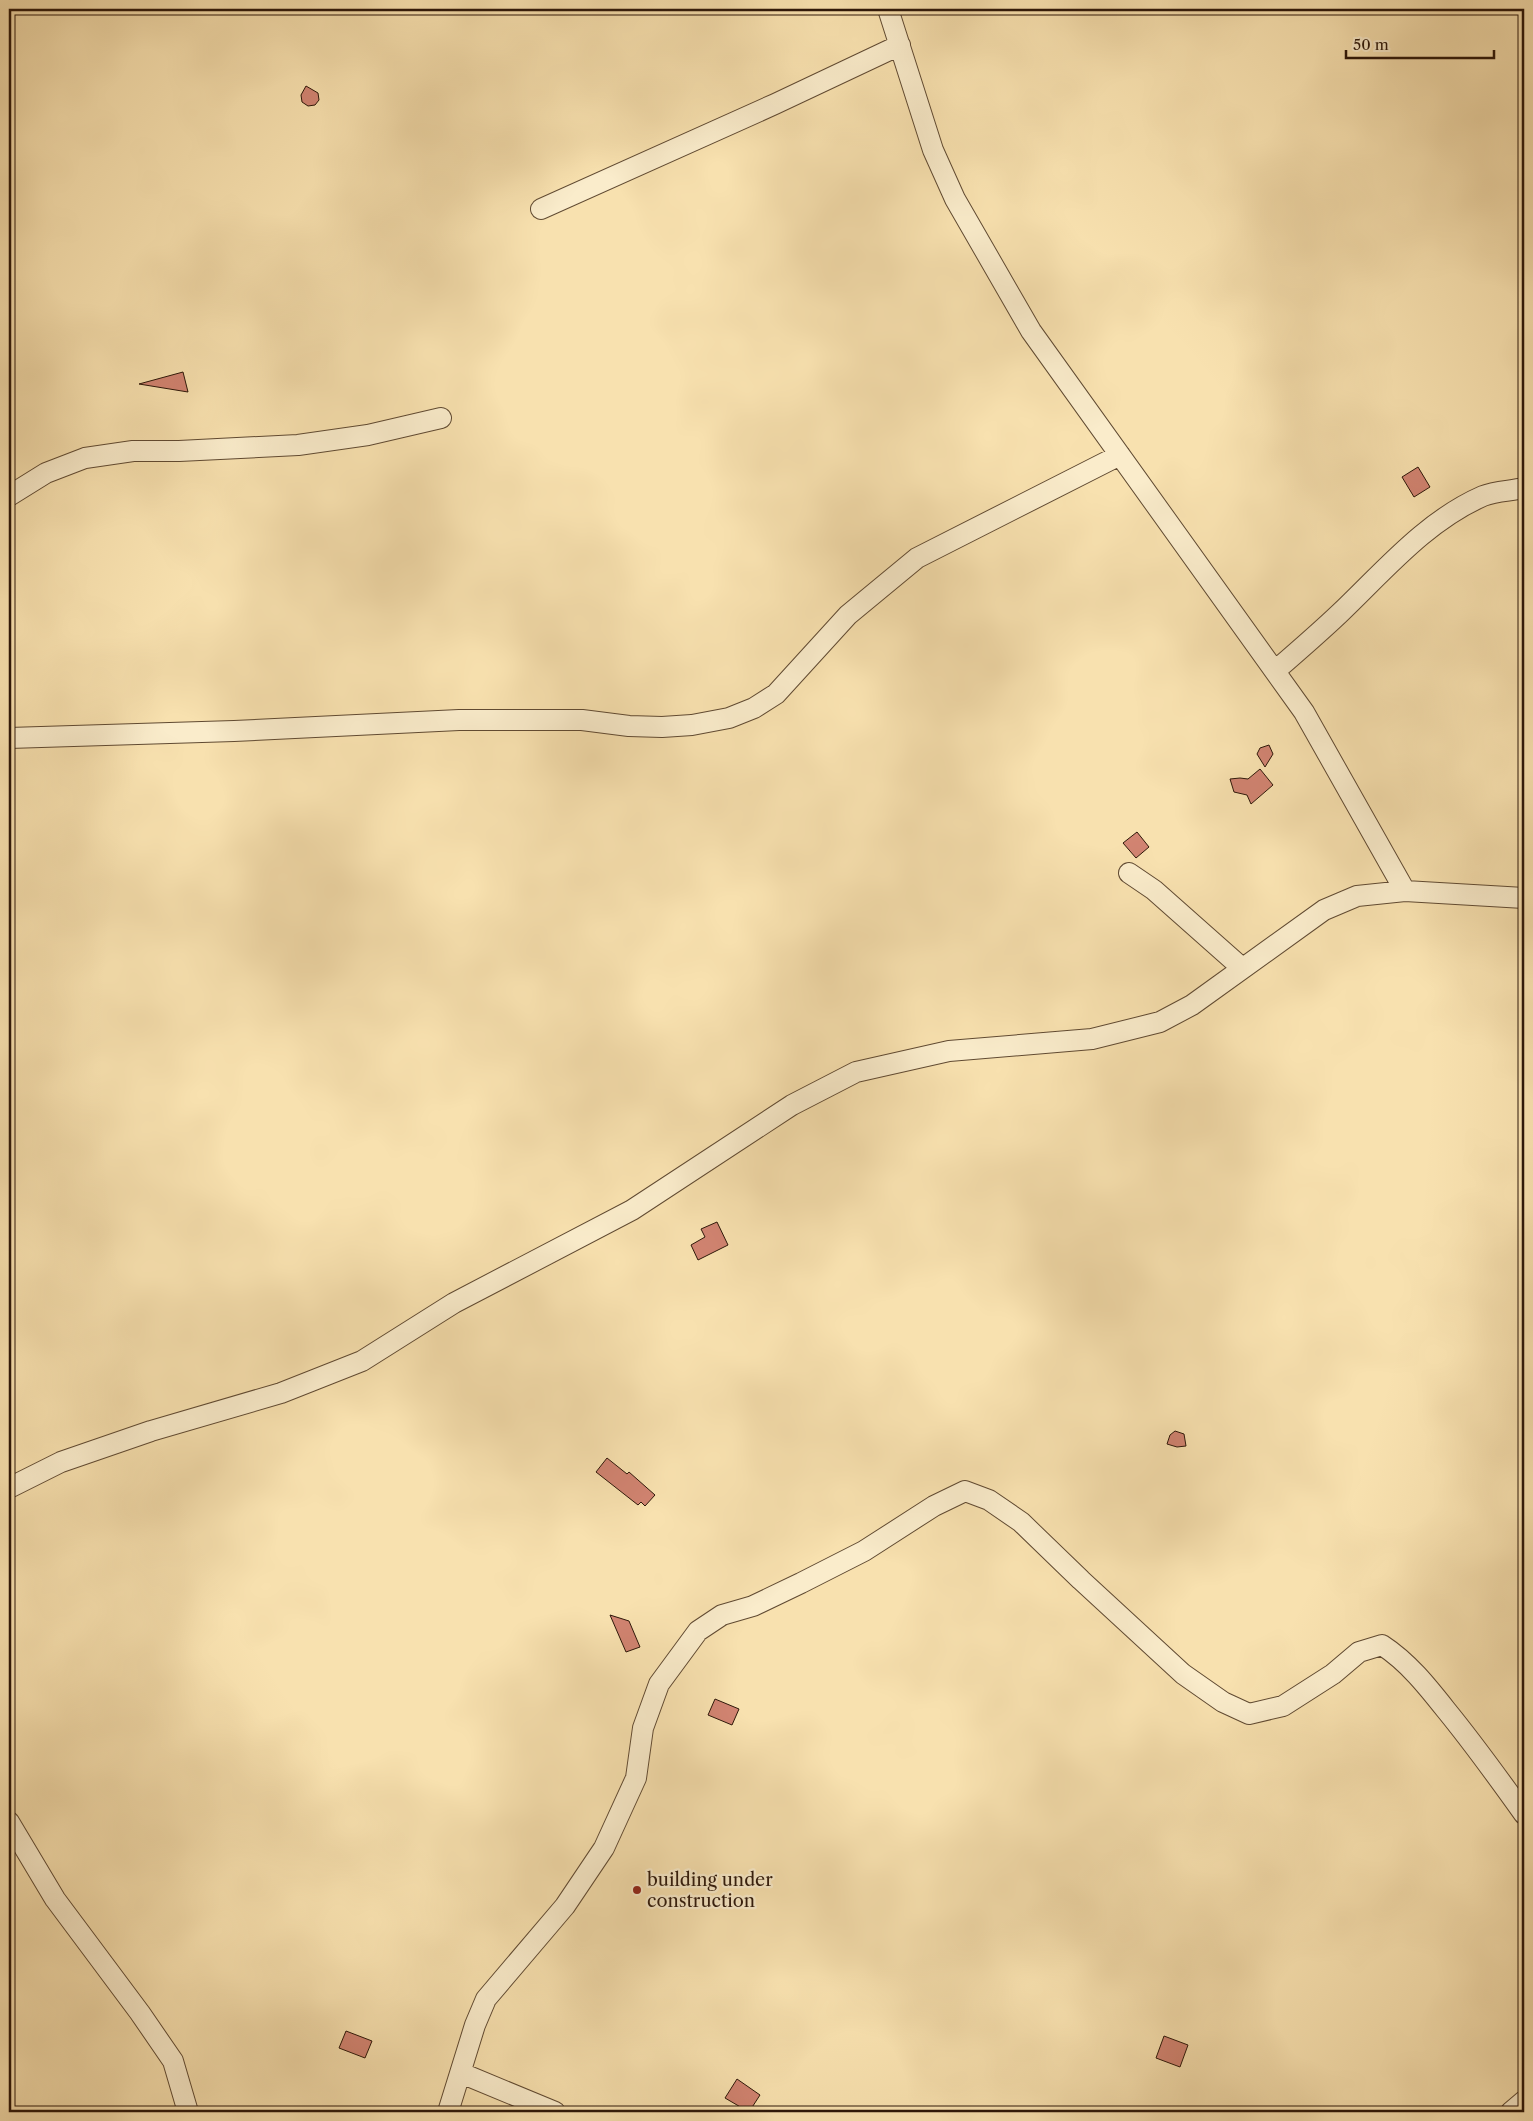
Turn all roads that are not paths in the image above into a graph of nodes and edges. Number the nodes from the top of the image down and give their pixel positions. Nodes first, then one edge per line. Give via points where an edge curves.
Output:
1 (888, 9) edge
2 (900, 45) junction
3 (541, 209) dead end
4 (441, 418) dead end
5 (1120, 455) junction
6 (1524, 488) edge
7 (9, 496) edge
8 (1275, 671) junction
9 (9, 738) edge
10 (1129, 872) dead end
11 (1404, 891) junction
12 (1524, 898) edge
13 (1242, 968) junction
14 (9, 1488) edge
15 (1524, 1814) edge
16 (9, 1822) edge
17 (461, 2073) junction
18 (1524, 2101) edge
19 (188, 2112) edge
20 (448, 2112) edge
21 (556, 2112) edge
22 (1511, 2112) edge

1 - 2 street
2 - 3 street
2 - 5 street via 933,150 955,199 1031,331
4 - 7 street via 368,435 298,445 133,452 86,458 46,473
5 - 8 street
5 - 9 street via 917,558 848,615 776,694 754,708 728,718 662,727 582,720 459,720
6 - 8 street via 1486,495 1433,525
8 - 11 street via 1304,712
10 - 13 street
11 - 12 street
11 - 13 street via 1357,896 1324,910
13 - 14 street via 1192,1005 1160,1022 1092,1039 949,1051 856,1072 792,1105 632,1210 454,1303 362,1361 281,1393 151,1431 61,1462
15 - 17 street via 1433,1694 1399,1656 1382,1646 1359,1652 1333,1674 1283,1706 1249,1714 1223,1702 1183,1674 1021,1522 989,1500 965,1492 934,1506 864,1551 802,1584 753,1606 722,1615 698,1631 659,1684 643,1728 636,1778 604,1848 565,1906 486,1998
16 - 19 street via 55,1899 173,2061
17 - 20 street
17 - 21 street
18 - 22 street

